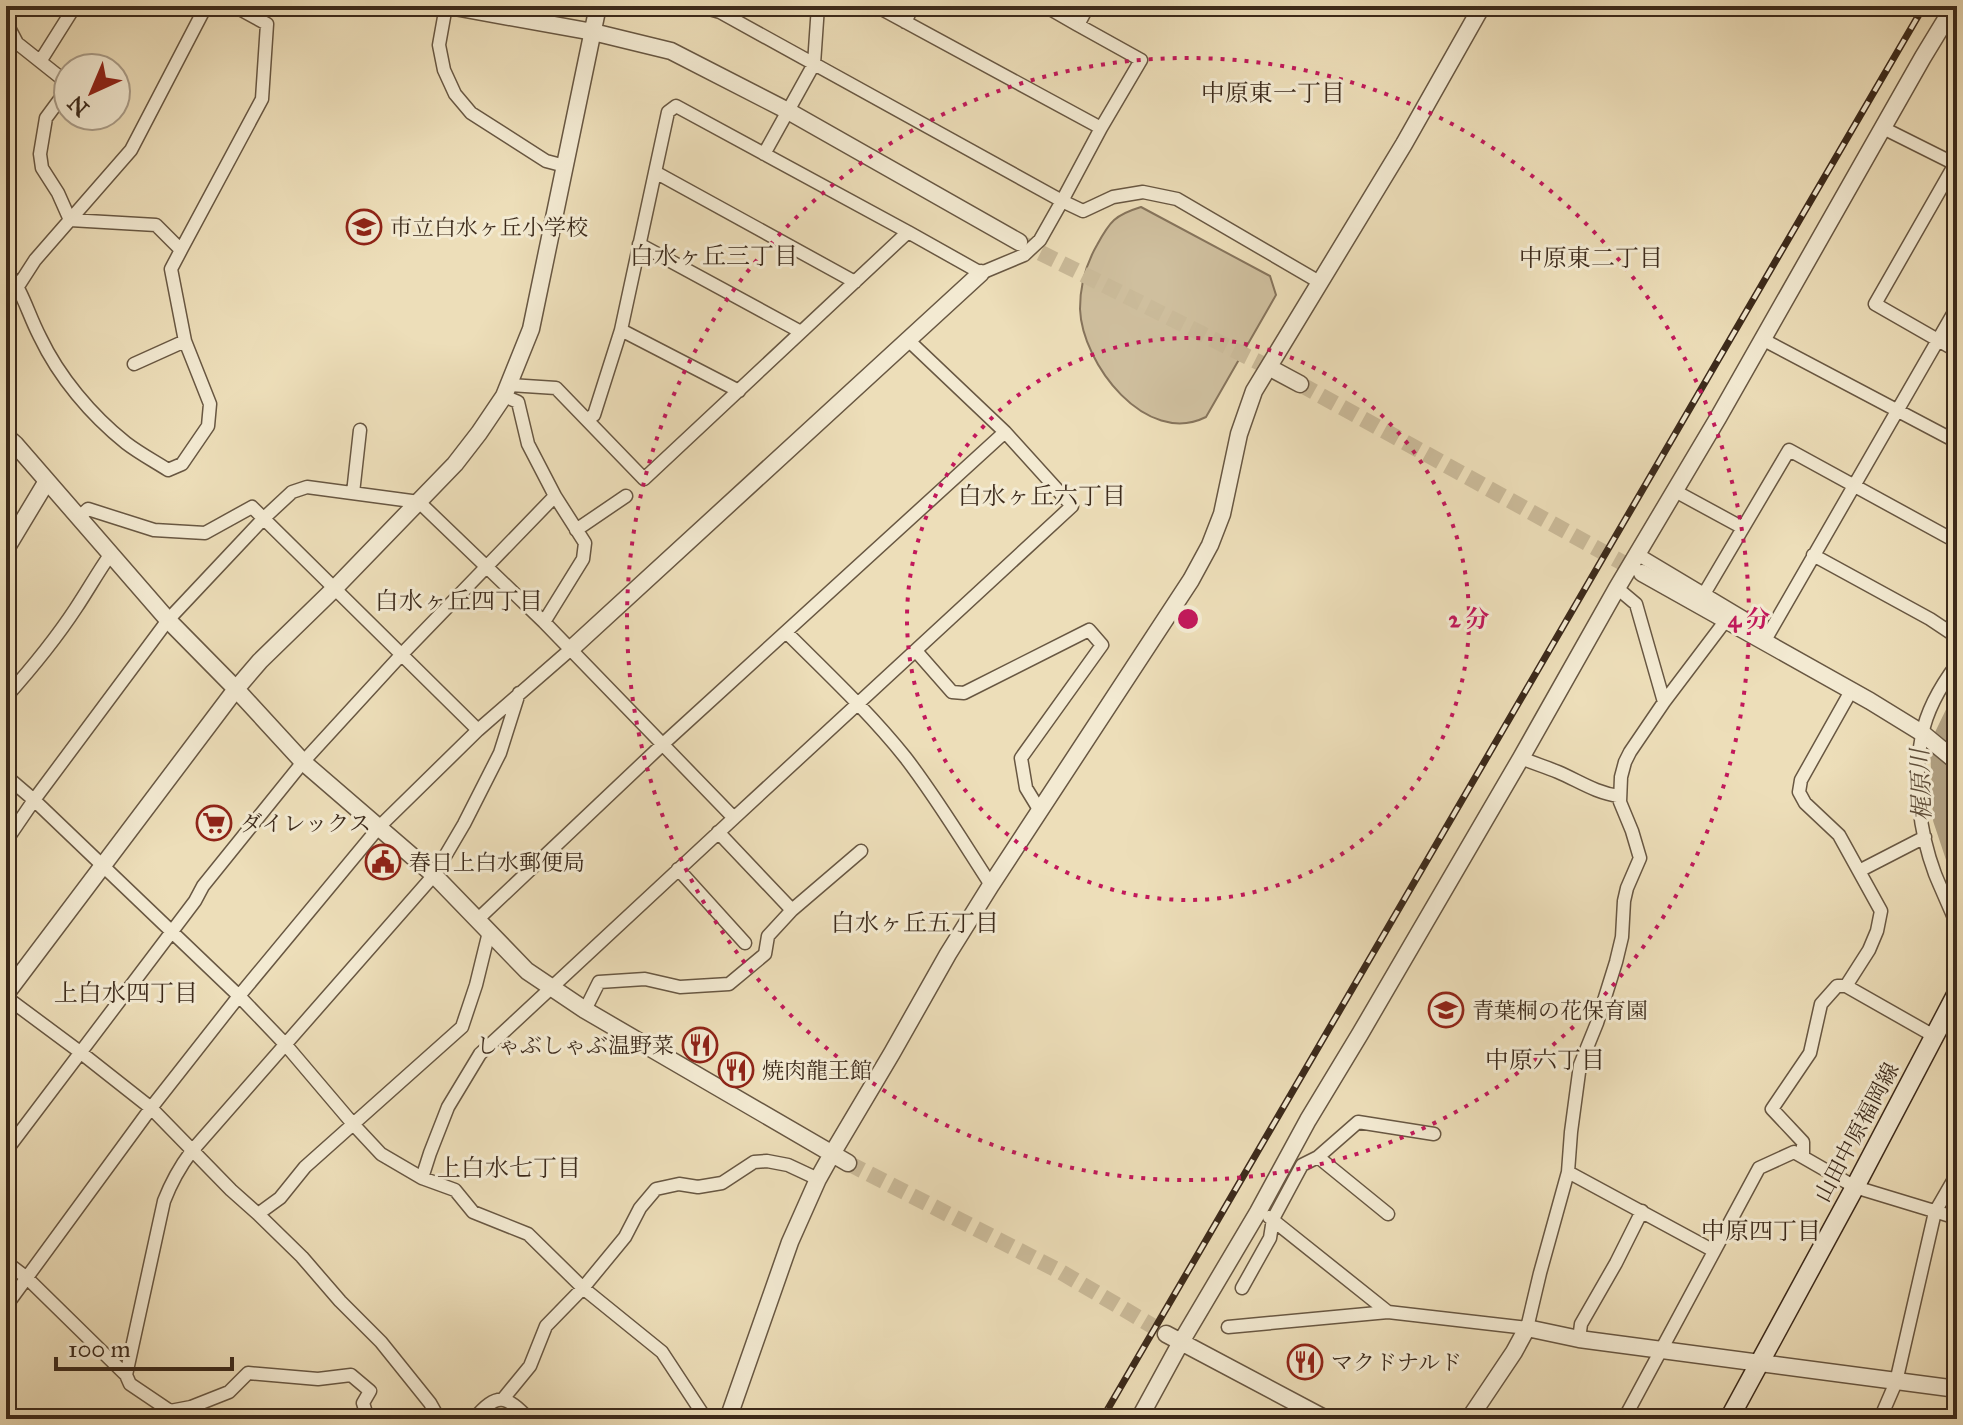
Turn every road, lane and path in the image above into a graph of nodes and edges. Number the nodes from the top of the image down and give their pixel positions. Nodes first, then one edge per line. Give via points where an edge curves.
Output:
1 (75, 6) edge
2 (206, 6) edge
3 (234, 6) edge
4 (447, 6) edge
5 (598, 6) edge
6 (699, 6) edge
7 (818, 6) edge
8 (876, 6) edge
9 (913, 6) edge
10 (1045, 6) edge
11 (1088, 6) edge
12 (1482, 6) edge
13 (1954, 6) edge
14 (6, 22) edge
15 (905, 22) junction
16 (1078, 25) junction
17 (593, 32) junction
18 (41, 60) junction
19 (814, 64) junction
20 (788, 111) junction
21 (1101, 128) junction
22 (1883, 128) junction
23 (764, 154) junction
24 (1956, 165) edge
25 (565, 166) junction
26 (655, 172) junction
27 (1062, 201) junction
28 (70, 220) junction
29 (908, 232) junction
30 (1019, 242) tunnel mouth
31 (639, 244) junction
32 (181, 250) junction
33 (6, 270) edge
34 (981, 273) junction
35 (855, 282) junction
36 (1321, 283) junction
37 (19, 287) junction
38 (6, 305) edge
39 (1957, 307) edge
40 (621, 330) junction
41 (801, 332) junction
42 (907, 339) junction
43 (1762, 339) junction
44 (1938, 340) junction
45 (185, 341) junction
46 (1957, 351) edge
47 (134, 364) dead end
48 (1274, 370) tunnel mouth
49 (1300, 384) tunnel mouth
50 (507, 390) junction
51 (739, 391) junction
52 (1898, 410) junction
53 (587, 419) junction
54 (360, 430) dead end
55 (1005, 432) junction
56 (6, 436) edge
57 (1957, 442) edge
58 (47, 481) junction
59 (1854, 485) junction
60 (1675, 491) junction
61 (353, 493) junction
62 (555, 496) junction
63 (626, 496) dead end
64 (419, 502) junction
65 (78, 518) junction
66 (264, 518) junction
67 (1743, 528) junction
68 (576, 530) junction
69 (1957, 542) edge
70 (6, 549) edge
71 (1637, 554) junction
72 (110, 555) junction
73 (1813, 555) junction
74 (486, 565) junction
75 (1642, 573) tunnel mouth
76 (1617, 588) junction
77 (334, 589) junction
78 (1704, 594) junction
79 (168, 620) junction
80 (1726, 620) junction
81 (544, 622) junction
82 (786, 632) junction
83 (1766, 637) junction
84 (1957, 637) edge
85 (571, 649) junction
86 (916, 651) junction
87 (402, 654) junction
88 (1957, 664) edge
89 (236, 689) junction
90 (1851, 691) junction
91 (519, 693) junction
92 (6, 697) edge
93 (1664, 702) junction
94 (858, 703) junction
95 (478, 730) junction
96 (1924, 734) junction
97 (663, 744) junction
98 (1955, 757) edge
99 (1521, 758) junction
100 (303, 762) junction
101 (6, 776) edge
102 (1619, 796) junction
103 (34, 800) junction
104 (1040, 811) junction
105 (734, 818) junction
106 (380, 826) junction
107 (718, 832) junction
108 (1925, 837) junction
109 (6, 841) edge
110 (861, 851) dead end
111 (103, 865) junction
112 (678, 869) junction
113 (1859, 871) junction
114 (434, 875) junction
115 (991, 885) junction
116 (792, 910) junction
117 (1957, 925) edge
118 (483, 926) junction
119 (172, 931) junction
120 (745, 943) dead end
121 (1846, 986) junction
122 (552, 989) junction
123 (1957, 993) edge
124 (6, 996) edge
125 (239, 996) junction
126 (585, 1010) junction
127 (1934, 1036) junction
128 (285, 1044) junction
129 (80, 1052) junction
130 (151, 1108) junction
131 (353, 1124) junction
132 (1434, 1134) dead end
133 (6, 1151) edge
134 (193, 1151) junction
135 (832, 1154) junction
136 (1803, 1155) junction
137 (1318, 1157) junction
138 (848, 1163) tunnel mouth
139 (1568, 1172) junction
140 (1957, 1174) edge
141 (422, 1178) junction
142 (818, 1179) junction
143 (1855, 1187) junction
144 (1642, 1211) junction
145 (1935, 1212) junction
146 (258, 1214) junction
147 (1388, 1214) dead end
148 (1265, 1215) junction
149 (1957, 1218) edge
150 (1714, 1251) junction
151 (6, 1262) edge
152 (27, 1278) junction
153 (583, 1288) junction
154 (1242, 1288) dead end
155 (6, 1306) edge
156 (1388, 1312) junction
157 (1228, 1327) dead end
158 (1527, 1328) junction
159 (1166, 1334) tunnel mouth
160 (1579, 1339) junction
161 (1181, 1342) junction
162 (1661, 1349) junction
163 (1758, 1364) junction
164 (126, 1375) junction
165 (1896, 1382) junction
166 (1957, 1389) edge
167 (503, 1399) junction
168 (170, 1415) edge
169 (1476, 1416) edge
170 (434, 1418) edge
171 (368, 1419) edge
172 (474, 1419) edge
173 (529, 1419) edge
174 (706, 1419) edge
175 (728, 1419) edge
176 (1139, 1419) edge
177 (1326, 1419) edge
178 (1624, 1419) edge
179 (1729, 1419) edge
180 (1880, 1419) edge

1 - 18 street
2 - 28 street via 131,150
3 - 32 street via 267,24 262,99
4 - 17 street
4 - 25 street via 439,45 455,94 471,113 546,161
5 - 17 street
6 - 19 street via 720,12
7 - 19 street
8 - 15 street
9 - 15 street
10 - 16 street
11 - 16 street
12 - 36 street
13 - 22 street
14 - 18 street via 17,43
15 - 21 street
16 - 21 street via 1141,60
17 - 20 street via 671,51
17 - 25 street
18 - 28 street via 64,86 46,118 42,168
19 - 20 street
19 - 27 street
20 - 23 street
20 - 30 street
21 - 27 street
22 - 24 street
22 - 43 street
23 - 26 street via 676,106 668,112
23 - 29 street
24 - 44 street via 1875,304
25 - 50 street via 531,329
26 - 31 street
26 - 35 street
27 - 34 street via 1040,240 1024,255
27 - 36 street via 1083,211 1113,197 1143,192 1177,199
28 - 32 street via 156,225
28 - 37 street
29 - 34 street
29 - 35 street
31 - 40 street
31 - 41 street
32 - 45 street via 171,269
33 - 37 street
34 - 42 street
35 - 41 street
36 - 104 street via 1254,391 1210,545
37 - 38 street
37 - 45 street via 60,373 127,444 168,470 182,464 208,426 210,404
39 - 44 street
40 - 51 street
40 - 53 street via 594,415
41 - 51 street
42 - 55 street
42 - 85 street
43 - 52 street
43 - 60 street
44 - 46 street
44 - 52 street
45 - 47 street
48 - 49 street
50 - 53 street via 556,388
50 - 62 street via 518,402 528,444
50 - 64 street via 455,464
51 - 53 street via 644,479
52 - 57 street
52 - 59 street
54 - 61 street
55 - 82 street
55 - 86 street via 1072,506
56 - 58 street
58 - 65 street
58 - 70 street
59 - 67 street via 1789,450
59 - 69 street
59 - 73 street
60 - 67 street
60 - 71 street
61 - 64 street
61 - 66 street via 307,487 292,492
62 - 68 street
62 - 74 street
63 - 68 street
64 - 74 street
64 - 77 street
65 - 66 street via 88,509 154,530 205,533 252,507
65 - 72 street
66 - 77 street
66 - 79 street
67 - 78 street
68 - 81 street via 585,543 583,559
71 - 76 street
71 - 78 street
72 - 79 street
72 - 92 street via 52,642
73 - 83 street
73 - 84 street
74 - 81 street
74 - 87 street
75 - 80 street
76 - 93 street via 1636,604
76 - 99 street
77 - 87 street
77 - 89 street
78 - 83 street
79 - 89 street
79 - 103 street
80 - 83 street
80 - 93 street
81 - 85 street
82 - 94 street
82 - 97 street
83 - 90 street
85 - 91 street
85 - 97 street
86 - 94 street
86 - 104 street via 952,692 964,693 1089,630 1102,645 1021,758 1026,788
87 - 95 street
87 - 100 street
88 - 96 street via 1936,697
89 - 100 street
89 - 111 street
90 - 96 street
90 - 113 street via 1799,792 1839,835
91 - 95 street
91 - 114 street via 500,753
93 - 102 street via 1630,752
94 - 105 street
94 - 115 street via 905,757
95 - 106 street
96 - 98 street
96 - 108 street via 1917,773
97 - 105 street
97 - 118 street
99 - 102 street
99 - 148 street via 1308,1120
100 - 106 street
100 - 119 street
101 - 103 street
102 - 139 street via 1640,858 1627,888 1616,962 1580,1065
103 - 109 street
103 - 111 street
104 - 115 street
105 - 107 street
106 - 114 street
106 - 125 street
107 - 112 street
107 - 116 street
108 - 113 street
108 - 117 street
110 - 116 street
111 - 119 street
111 - 124 street
112 - 120 street
112 - 122 street
113 - 121 street via 1881,911 1869,950
114 - 118 street
114 - 128 street
115 - 135 street
116 - 126 street via 768,936 765,954 729,984 599,982
118 - 122 street
118 - 131 street via 476,985 462,1027
119 - 125 street
119 - 129 street
121 - 127 street
121 - 136 street via 1837,986 1821,1004 1810,1053 1772,1109 1803,1142
122 - 126 street
122 - 141 street via 480,1054 448,1107
123 - 127 main road, 山田中原福岡線
124 - 129 street
125 - 128 street
125 - 130 street
126 - 135 street
127 - 143 main road, 山田中原福岡線
128 - 131 street
128 - 134 street
129 - 130 street
129 - 133 street
130 - 134 street
130 - 152 street
131 - 141 street via 381,1154
131 - 146 street
132 - 137 street via 1358,1122
134 - 146 street
134 - 164 street via 175,1174 164,1201
135 - 138 street
135 - 142 street
136 - 143 street
136 - 150 street via 1794,1152 1759,1168
137 - 147 street
137 - 148 street via 1302,1165
139 - 144 street
139 - 158 street
140 - 145 street
141 - 153 street via 455,1190 473,1212 528,1234
142 - 153 street via 767,1161 754,1162 722,1183 656,1189
142 - 175 street via 790,1242
143 - 145 street
143 - 163 main road, 山田中原福岡線
144 - 150 street
144 - 160 street via 1581,1324
145 - 149 street
145 - 165 street
146 - 170 street via 381,1342 430,1403
148 - 154 street via 1270,1238
148 - 156 street
148 - 161 street
150 - 162 street
151 - 152 street
152 - 155 street
152 - 164 street
153 - 167 street via 546,1326 530,1366
153 - 174 street via 662,1352
156 - 157 street
156 - 158 street
158 - 160 street
158 - 169 street
159 - 161 street
160 - 162 street
161 - 176 street
161 - 177 street
162 - 163 street
162 - 178 street
163 - 165 street
163 - 179 main road, 山田中原福岡線
164 - 168 street
165 - 166 street
165 - 180 street
167 - 172 street via 491,1401
167 - 173 street
168 - 171 street via 229,1392 248,1373 318,1379 351,1375 370,1391 363,1403

